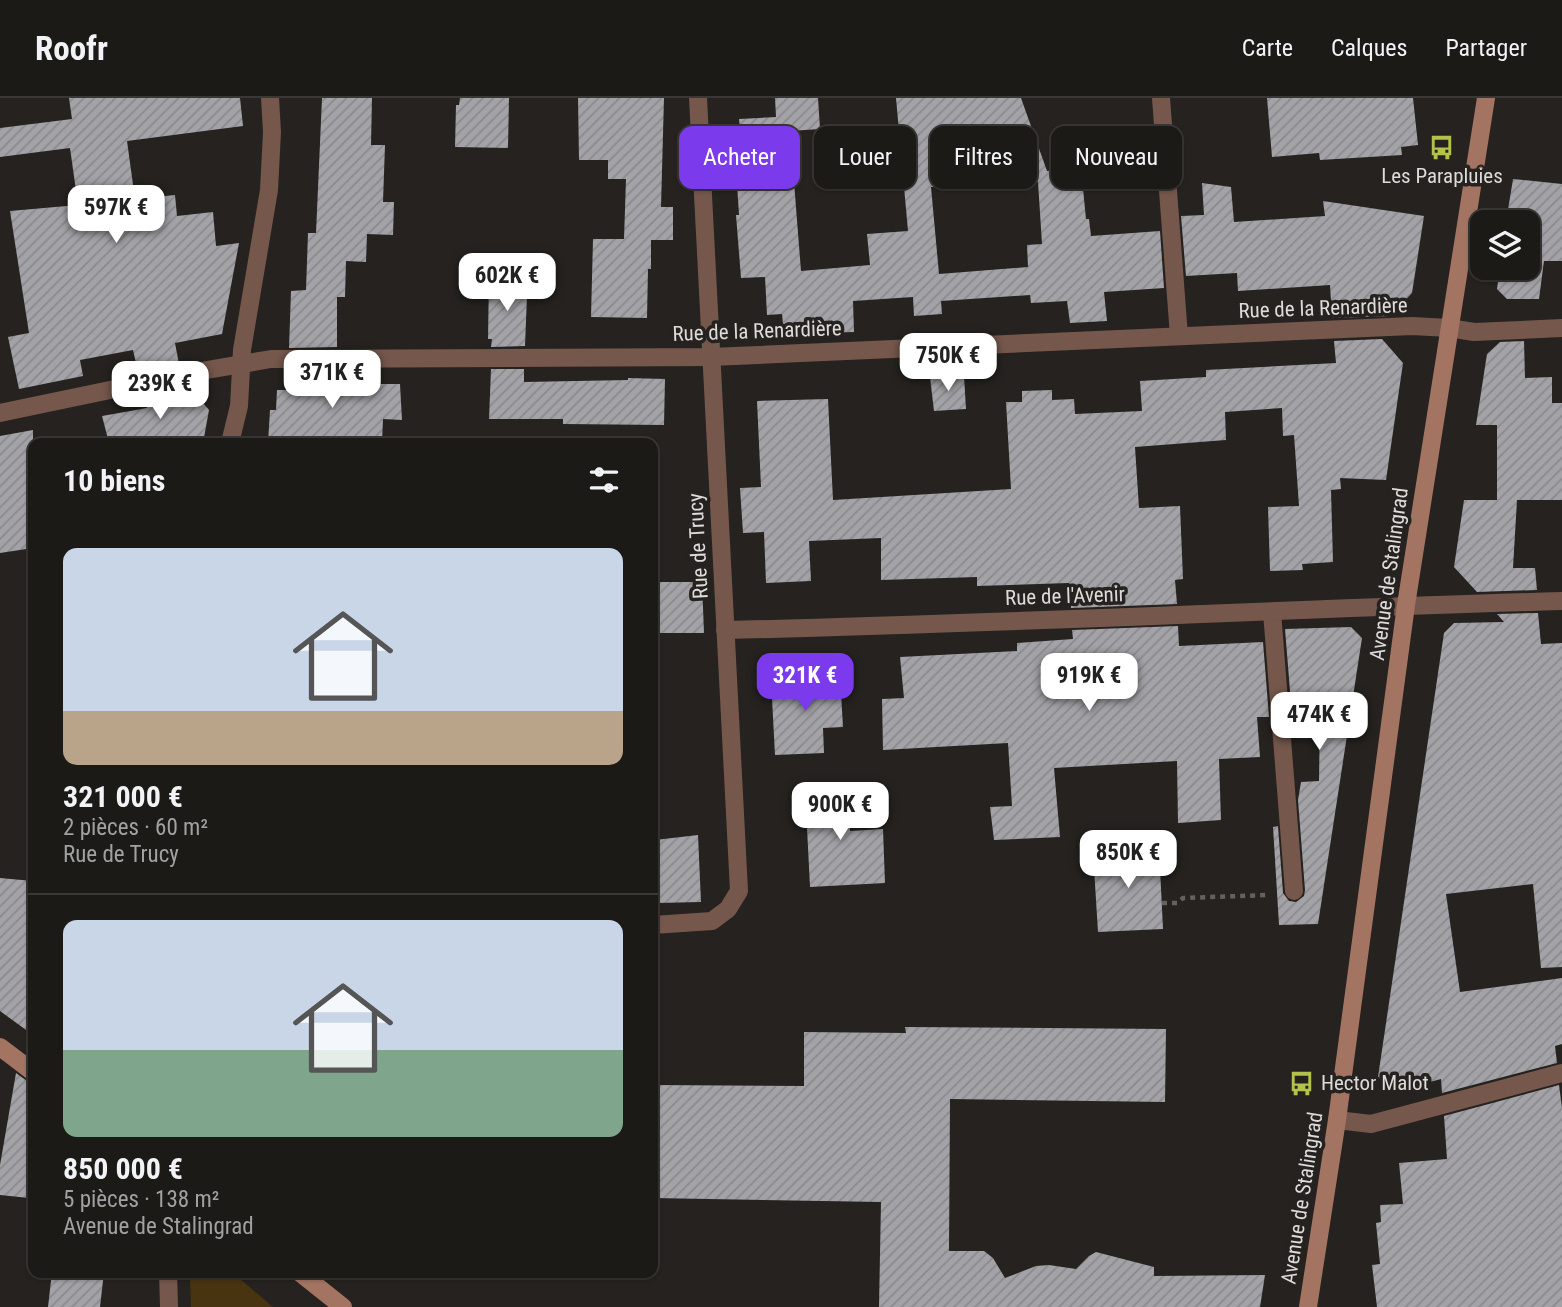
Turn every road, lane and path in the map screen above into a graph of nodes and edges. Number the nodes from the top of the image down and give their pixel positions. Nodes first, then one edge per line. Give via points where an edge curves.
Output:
1 (270, 98) edge
2 (698, 98) edge
3 (1161, 98) edge
4 (1486, 98) edge
5 (1448, 328) junction
6 (1562, 328) edge
7 (1179, 336) junction
8 (711, 357) junction
9 (240, 364) junction
10 (0, 413) edge
11 (231, 438) edge
12 (1562, 601) edge
13 (1406, 605) junction
14 (1272, 612) junction
15 (726, 629) junction
16 (1286, 893) joint
17 (1162, 903) dead end
18 (658, 925) edge
19 (0, 1047) edge
20 (28, 1068) edge
21 (1562, 1073) edge
22 (1337, 1120) junction
23 (169, 1278) edge
24 (307, 1278) edge
25 (169, 1307) edge
26 (343, 1307) edge
27 (1308, 1307) edge

1 - 9 street via 269,190
2 - 8 street, Rue de Trucy
3 - 7 street
4 - 5 main road, Avenue de Stalingrad
5 - 6 street, Rue de la Renardière via 1474,332
5 - 7 street, Rue de la Renardière
5 - 13 main road, Avenue de Stalingrad
7 - 8 street, Rue de la Renardière
8 - 9 street, Rue de la Renardière via 271,359
8 - 15 street, Rue de Trucy
9 - 10 street, Rue de la Renardière
9 - 11 street via 239,406
12 - 13 street, Rue de l'Avenir
13 - 14 street, Rue de l'Avenir
13 - 22 main road, Avenue de Stalingrad
14 - 15 street, Rue de l'Avenir
14 - 16 street
15 - 18 street, Rue de Trucy via 739,891 728,909 712,921
16 - 17 path
19 - 20 main road
21 - 22 street via 1371,1124
22 - 27 main road, Avenue de Stalingrad
23 - 25 street
24 - 26 main road

